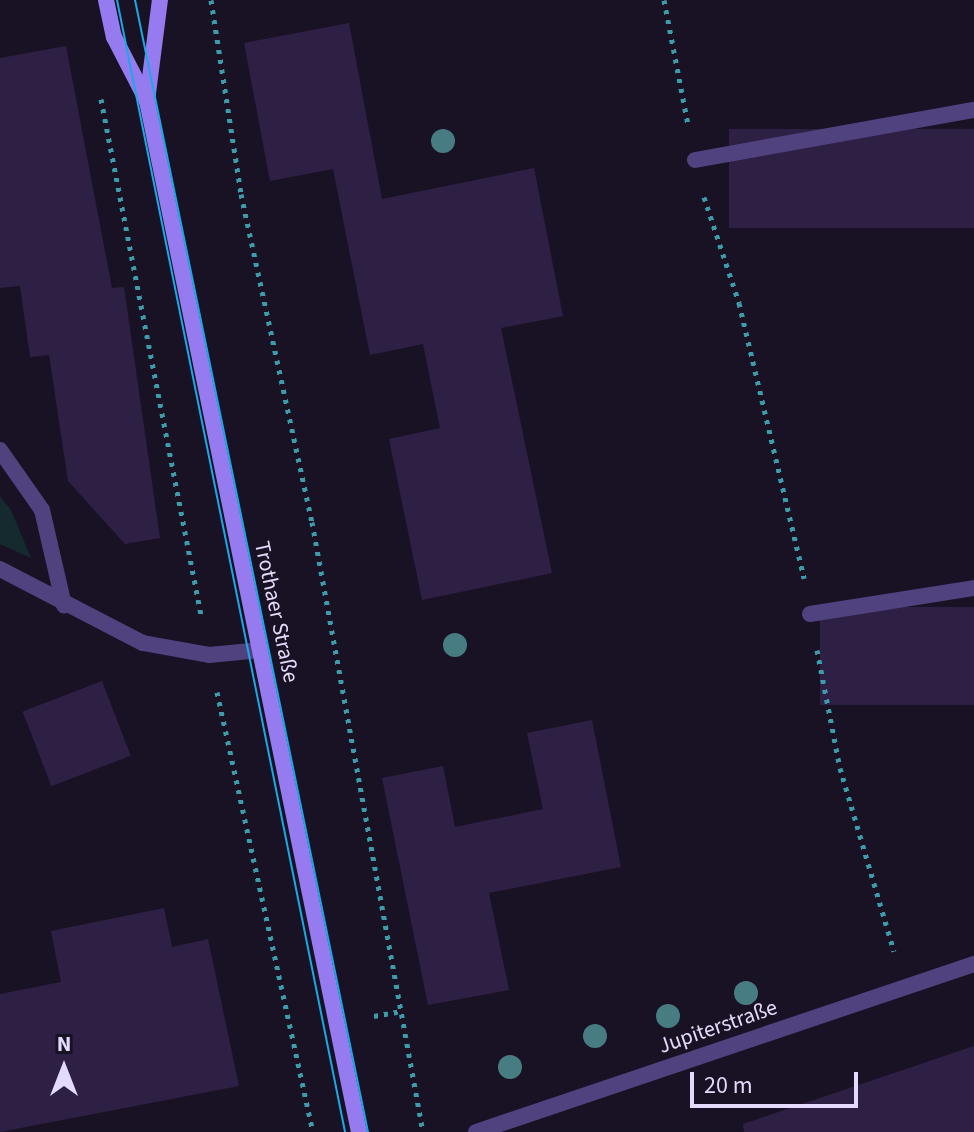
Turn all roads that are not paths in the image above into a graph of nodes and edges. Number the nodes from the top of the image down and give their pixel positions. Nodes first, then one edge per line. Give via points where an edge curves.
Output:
1 (106, 0) edge
2 (160, 0) edge
3 (147, 101) junction
4 (974, 110) edge
5 (695, 160) road end
6 (0, 450) edge
7 (0, 569) edge
8 (974, 588) edge
9 (64, 605) junction
10 (810, 614) road end
11 (261, 650) junction
12 (974, 964) edge
13 (359, 1132) edge
14 (476, 1132) edge

1 - 3 main road, Trothaer Straße via 114,37
2 - 3 main road, Trothaer Straße
3 - 11 main road, Trothaer Straße
4 - 5 street
6 - 9 street via 42,510
7 - 9 street
8 - 10 street
9 - 11 street via 143,643 209,655
11 - 13 main road, Trothaer Straße
12 - 14 street, Jupiterstraße

